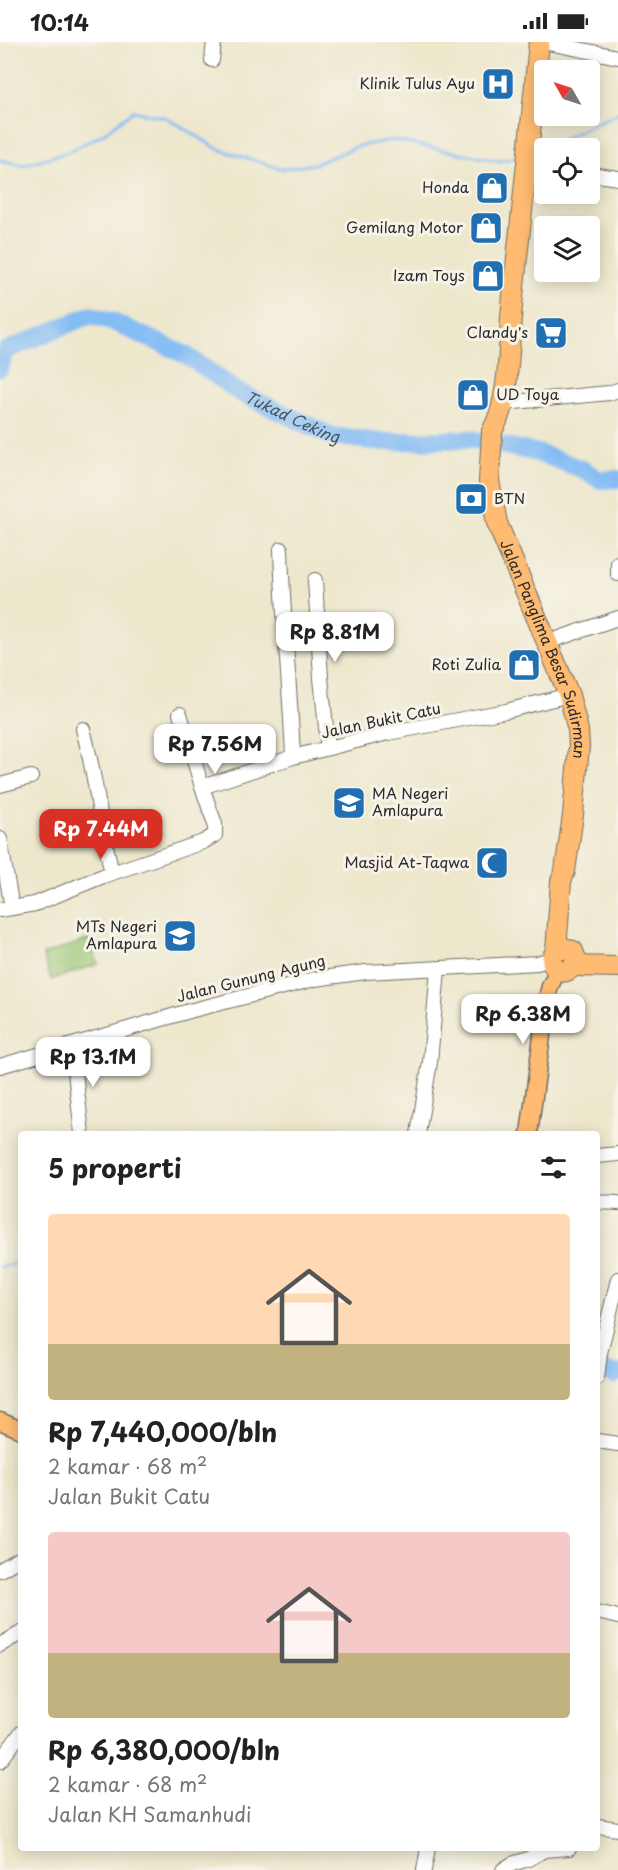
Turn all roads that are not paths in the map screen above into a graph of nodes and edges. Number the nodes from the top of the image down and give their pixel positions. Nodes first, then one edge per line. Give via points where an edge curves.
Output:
1 (214, 42) edge
2 (528, 42) edge
3 (541, 42) edge
4 (618, 57) edge
5 (213, 60) dead end
6 (525, 136) junction
7 (529, 165) edge
8 (600, 175) edge
9 (618, 178) edge
10 (615, 395) edge
11 (504, 403) junction
12 (492, 432) junction
13 (281, 549) dead end
14 (618, 563) edge
15 (618, 574) edge
16 (315, 580) dead end
17 (618, 618) edge
18 (545, 643) junction
19 (568, 695) junction
20 (180, 714) dead end
21 (84, 729) dead end
22 (328, 748) junction
23 (293, 757) junction
24 (31, 777) dead end
25 (0, 785) edge
26 (202, 787) junction
27 (0, 839) edge
28 (112, 873) junction
29 (6, 909) edge
30 (618, 954) edge
31 (564, 958) junction
32 (618, 967) edge
33 (438, 969) junction
34 (72, 1045) junction
35 (0, 1066) edge
36 (82, 1131) edge
37 (418, 1131) edge
38 (529, 1131) edge
39 (618, 1154) edge
40 (600, 1156) edge
41 (600, 1202) edge
42 (618, 1203) edge
43 (618, 1279) edge
44 (600, 1353) edge
45 (0, 1421) edge
46 (18, 1429) edge
47 (600, 1441) edge
48 (618, 1444) edge
49 (18, 1560) edge
50 (0, 1570) edge
51 (600, 1613) edge
52 (618, 1617) edge
53 (18, 1635) edge
54 (0, 1645) edge
55 (18, 1737) edge
56 (0, 1761) edge
57 (600, 1826) edge
58 (618, 1829) edge
59 (427, 1851) edge
60 (542, 1851) edge
61 (424, 1870) edge
62 (503, 1870) edge

1 - 5 street
2 - 6 highway, Jalan Panglima Besar Sudirman
3 - 4 street
3 - 6 highway, Jalan Panglima Besar Sudirman
6 - 7 highway, Jalan Panglima Besar Sudirman
7 - 11 highway, Jalan Panglima Besar Sudirman
7 - 12 highway, Jalan Panglima Besar Sudirman via 491,411
8 - 9 street
10 - 11 street
11 - 12 highway, Jalan Panglima Besar Sudirman
12 - 18 highway, Jalan Panglima Besar Sudirman via 490,495 497,523
13 - 23 street
14 - 15 street
16 - 22 street
17 - 18 street
18 - 19 highway, Jalan Panglima Besar Sudirman
19 - 22 street, Jalan Bukit Catu
19 - 31 highway, Jalan Panglima Besar Sudirman via 579,746 565,871 569,880
20 - 26 street
21 - 28 street
22 - 23 street, Jalan Bukit Catu
23 - 26 street, Jalan Bukit Catu
24 - 25 street
26 - 28 street via 215,835
27 - 29 street
28 - 29 street via 35,904
30 - 31 highway
31 - 32 highway
31 - 33 street, Jalan Gunung Agung
31 - 38 main road via 547,998
33 - 34 street, Jalan Gunung Agung via 315,979
33 - 37 street via 430,1062
34 - 35 street, Jalan Gunung Agung
34 - 36 street
39 - 40 street
41 - 42 street
43 - 44 street
45 - 46 main road
47 - 48 street
49 - 50 street
51 - 52 street
53 - 54 street
55 - 56 street
57 - 58 street
59 - 61 street
60 - 62 street

